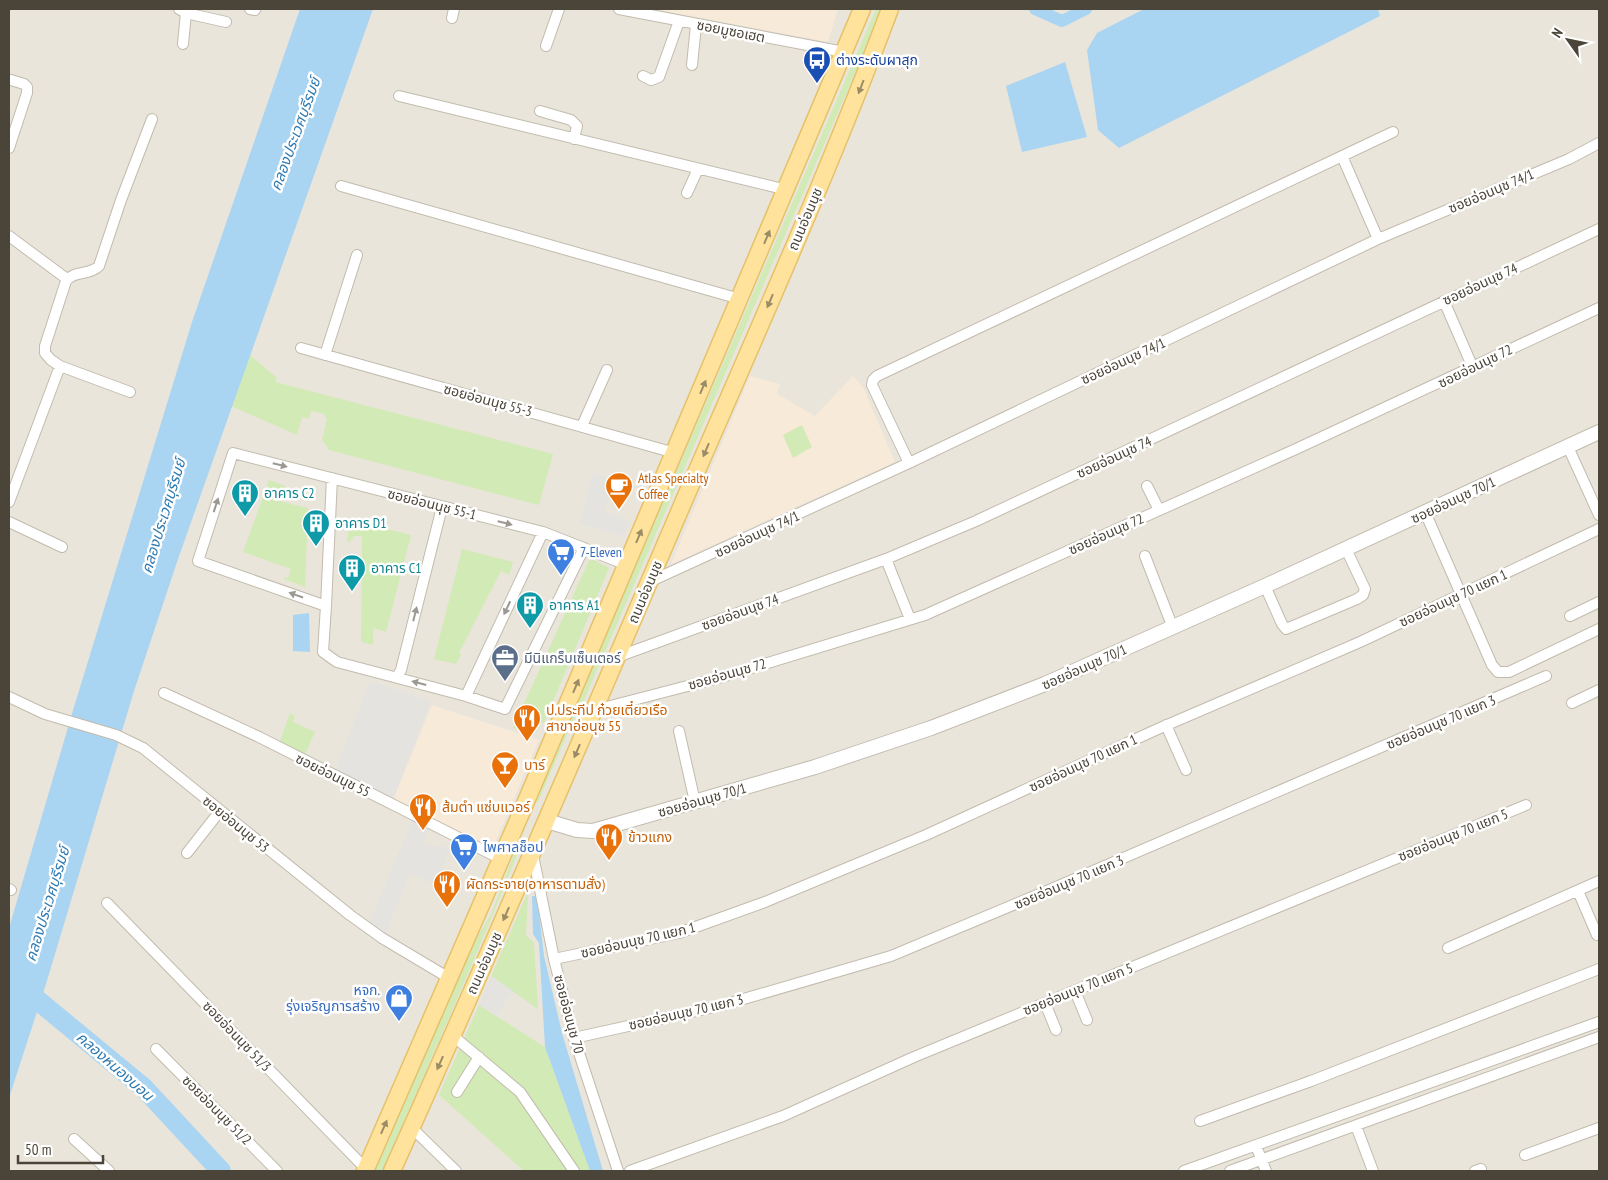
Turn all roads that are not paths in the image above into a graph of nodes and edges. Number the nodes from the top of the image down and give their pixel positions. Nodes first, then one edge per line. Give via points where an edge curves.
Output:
1 (559, 9) edge
2 (619, 9) edge
3 (862, 9) edge
4 (890, 9) edge
5 (182, 11) edge
6 (679, 21) junction
7 (226, 22) dead end
8 (696, 24) junction
9 (183, 44) dead end
10 (546, 46) dead end
11 (844, 52) junction
12 (692, 65) dead end
13 (642, 76) dead end
14 (11, 80) dead end
15 (399, 96) dead end
16 (540, 111) dead end
17 (152, 119) dead end
18 (1393, 132) dead end
19 (574, 140) junction
20 (1599, 143) edge
21 (9, 148) edge
22 (1342, 156) junction
23 (698, 169) junction
24 (341, 186) dead end
25 (787, 190) junction
26 (687, 193) dead end
27 (1599, 229) edge
28 (9, 236) edge
29 (1378, 239) junction
30 (357, 255) dead end
31 (67, 279) junction
32 (740, 299) junction
33 (1444, 301) junction
34 (1599, 308) edge
35 (301, 348) dead end
36 (325, 355) junction
37 (60, 366) junction
38 (1473, 368) junction
39 (608, 370) dead end
40 (130, 392) dead end
41 (582, 426) junction
42 (1599, 432) edge
43 (1568, 447) junction
44 (675, 453) junction
45 (909, 463) junction
46 (332, 478) junction
47 (1147, 486) dead end
48 (9, 502) edge
49 (442, 507) junction
50 (1159, 510) junction
51 (1424, 512) junction
52 (1599, 515) edge
53 (9, 522) edge
54 (1599, 529) edge
55 (542, 532) junction
56 (62, 547) dead end
57 (584, 548) junction
58 (1346, 549) junction
59 (1145, 556) dead end
60 (886, 559) junction
61 (627, 565) junction
62 (649, 582) junction
63 (1264, 586) junction
64 (1462, 594) junction
65 (1599, 602) edge
66 (326, 606) junction
67 (1570, 616) dead end
68 (910, 619) junction
69 (1173, 628) junction
70 (1599, 628) edge
71 (617, 657) junction
72 (1546, 676) dead end
73 (397, 677) junction
74 (1599, 690) edge
75 (164, 693) dead end
76 (466, 696) junction
77 (9, 697) edge
78 (1572, 703) dead end
79 (594, 710) junction
80 (1166, 725) junction
81 (679, 731) dead end
82 (1186, 770) dead end
83 (695, 802) junction
84 (1526, 805) dead end
85 (220, 811) junction
86 (522, 811) junction
87 (547, 822) junction
88 (187, 853) dead end
89 (532, 854) junction
90 (501, 859) junction
91 (1599, 881) edge
92 (1578, 891) junction
93 (107, 903) dead end
94 (1597, 935) dead end
95 (1448, 948) dead end
96 (554, 959) junction
97 (1599, 969) edge
98 (449, 978) junction
99 (1075, 991) junction
100 (1045, 1003) junction
101 (1087, 1020) dead end
102 (1599, 1022) edge
103 (1056, 1030) dead end
104 (452, 1035) junction
105 (1599, 1037) edge
106 (574, 1038) junction
107 (156, 1049) dead end
108 (479, 1057) junction
109 (458, 1092) dead end
110 (1200, 1121) dead end
111 (1356, 1126) junction
112 (412, 1128) junction
113 (1599, 1128) edge
114 (74, 1139) dead end
115 (1256, 1146) junction
116 (1525, 1155) dead end
117 (1262, 1161) junction
118 (366, 1170) edge
119 (109, 1171) edge
120 (278, 1171) edge
121 (392, 1171) edge
122 (456, 1171) edge
123 (574, 1171) edge
124 (618, 1171) edge
125 (630, 1171) edge
126 (1184, 1171) edge
127 (1230, 1171) edge
128 (1266, 1171) edge
129 (1373, 1171) edge

1 - 10 street
2 - 6 street, ซอยมูซอเฮต
3 - 11 main road, ถนนอ่อนนุช
4 -> 62 main road, ถนนอ่อนนุช via 856,99
5 - 7 street
5 - 9 street
6 - 8 street, ซอยมูซอเฮต
6 - 13 street via 659,77 652,80
8 - 11 street, ซอยมูซอเฮต
8 - 12 street
11 - 25 main road, ถนนอ่อนนุช
14 - 21 street via 24,84 27,93
15 - 19 street
16 - 19 street via 575,123
17 - 31 street via 99,266
18 - 22 street
19 - 23 street
20 - 29 street, ซอยอ่อนนุช 74/1
22 - 29 street
22 - 45 street via 877,376 872,385
23 - 25 street
23 - 26 street
24 - 32 street
32 -> 25 main road, ถนนอ่อนนุช
27 - 33 street, ซอยอ่อนนุช 74
28 - 31 street
29 - 45 street, ซอยอ่อนนุช 74/1
30 - 36 street
31 - 37 street via 45,346 45,353
44 -> 32 main road, ถนนอ่อนนุช
33 - 38 street
33 - 60 street, ซอยอ่อนนุช 74 via 985,517
34 - 38 street, ซอยอ่อนนุช 72
35 - 36 street, ซอยอ่อนนุช 55-3
36 - 41 street, ซอยอ่อนนุช 55-3
37 - 40 street
37 - 48 street
38 - 50 street, ซอยอ่อนนุช 72
39 - 41 street
41 - 44 street, ซอยอ่อนนุช 55-3
42 - 43 street, ซอยอ่อนนุช 70/1
43 - 51 street, ซอยอ่อนนุช 70/1
43 - 52 street
61 -> 44 main road, ถนนอ่อนนุช
45 - 62 street, ซอยอ่อนนุช 74/1
46 - 49 street, ซอยอ่อนนุช 55-1
46 - 66 street
66 -> 46 street, ซอยอ่อนนุช 55-1 via 198,560 233,453
47 - 50 street
49 -> 55 street, ซอยอ่อนนุช 55-1
73 -> 49 street
50 - 68 street, ซอยอ่อนนุช 72
51 - 58 street, ซอยอ่อนนุช 70/1
51 - 64 street
53 - 56 street
54 - 64 street, ซอยอ่อนนุช 70 แยก 1
55 - 57 street, ซอยอ่อนนุช 55-1
55 -> 76 street
57 - 61 street, ซอยอ่อนนุช 55-1
57 - 76 street via 505,709
58 - 63 street, ซอยอ่อนนุช 70/1
58 - 63 street via 1365,589 1357,598 1286,629
59 - 69 street
60 - 68 street
60 - 71 street, ซอยอ่อนนุช 74
86 -> 61 main road, ถนนอ่อนนุช
62 - 71 main road, ถนนอ่อนนุช
63 - 69 street, ซอยอ่อนนุช 70/1
64 - 70 street via 1492,665 1498,672 1509,672
64 - 80 street, ซอยอ่อนนุช 70 แยก 1 via 1360,642
65 - 67 street
66 - 73 street via 323,652 337,662
68 - 79 street, ซอยอ่อนนุช 72 via 722,677
69 - 83 street, ซอยอ่อนนุช 70/1 via 1045,684 931,728
71 - 79 main road, ถนนอ่อนนุช
72 - 106 street, ซอยอ่อนนุช 70 แยก 3 via 891,956 723,1006
76 -> 73 street
74 - 78 street
75 - 90 street, ซอยอ่อนนุช 55 via 259,737
77 - 85 street, ซอยอ่อนนุช 53 via 45,714 116,735 143,748
79 -> 87 main road, ถนนอ่อนนุช
80 - 82 street
80 - 96 street, ซอยอ่อนนุช 70 แยก 1 via 926,835 765,902 679,933
81 - 83 street
83 - 87 street, ซอยอ่อนนุช 70/1 via 593,831
84 - 99 street, ซอยอ่อนนุช 70 แยก 5
85 - 88 street
85 - 98 street, ซอยอ่อนนุช 53 via 350,915
86 - 87 main road
86 - 90 main road, ถนนอ่อนนุช
87 - 89 main road, ถนนอ่อนนุช
89 - 96 street, ซอยอ่อนนุช 70
89 -> 104 main road, ถนนอ่อนนุช
90 - 98 main road, ถนนอ่อนนุช
91 - 92 street
92 - 94 street
92 - 95 street
93 - 118 street, ซอยอ่อนนุช 51/3
96 - 106 street, ซอยอ่อนนุช 70
97 - 110 street
118 -> 98 main road, ถนนอ่อนนุช
99 - 100 street, ซอยอ่อนนุช 70 แยก 5
99 - 101 street
100 - 103 street
100 - 125 street, ซอยอ่อนนุช 70 แยก 5 via 783,1116
102 - 115 street
104 - 108 street
104 -> 112 main road, ถนนอ่อนนุช
105 - 111 street
106 - 124 street, ซอยอ่อนนุช 70
107 - 120 street, ซอยอ่อนนุช 51/2
108 - 109 street
108 - 123 street via 520,1092
111 - 117 street
111 - 129 street
112 - 121 main road, ถนนอ่อนนุช
112 - 122 street
113 - 116 street
114 - 119 street
115 - 117 street
115 - 126 street
117 - 127 street
117 - 128 street

